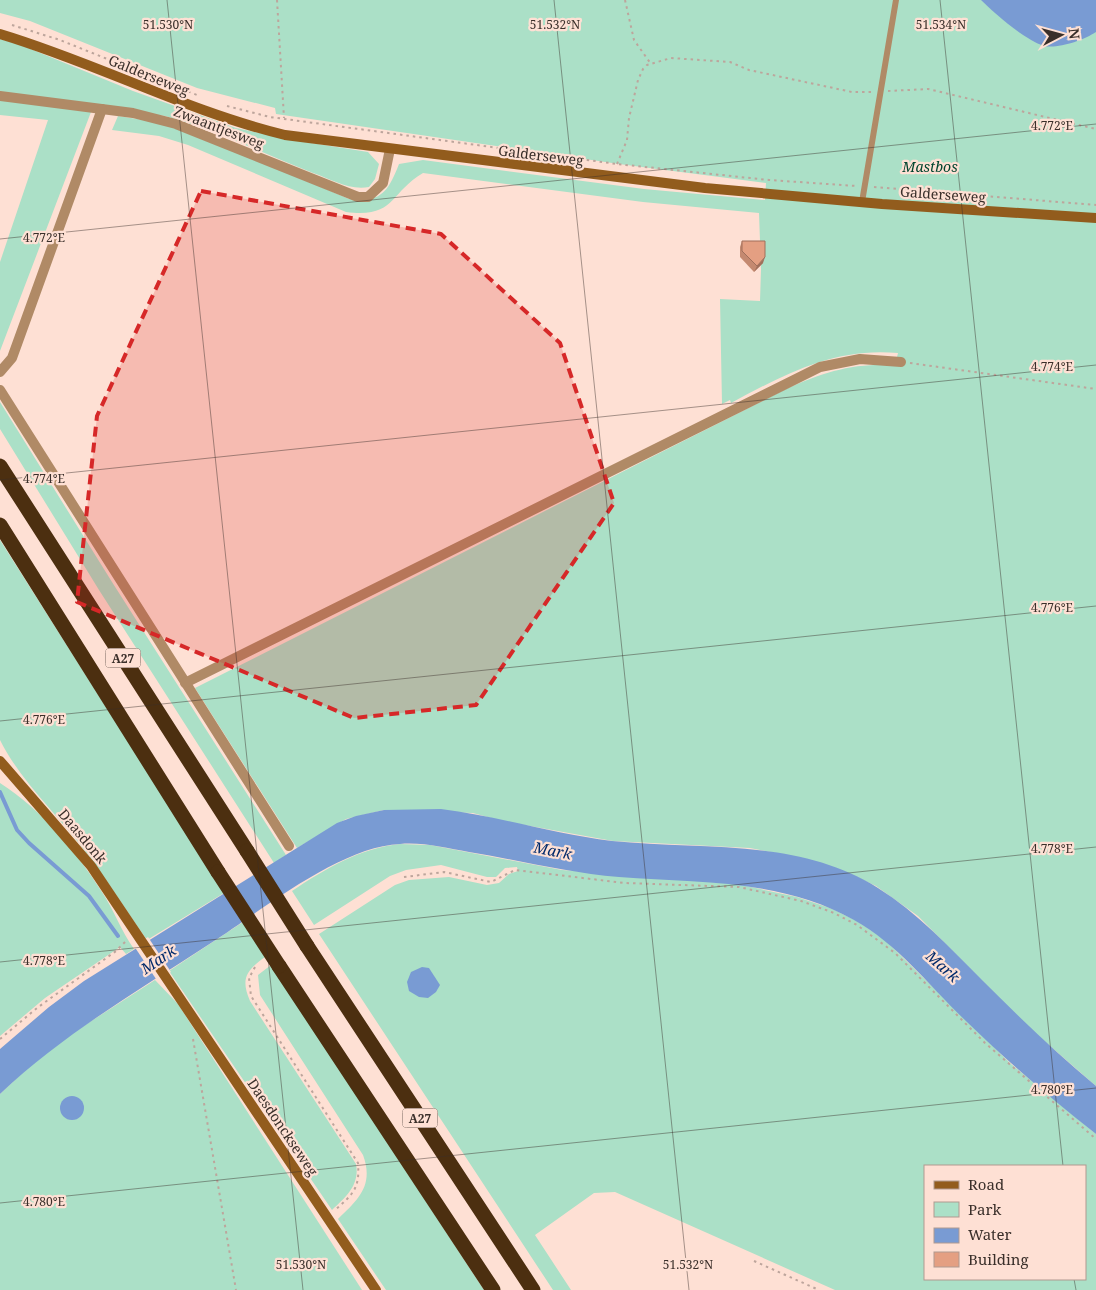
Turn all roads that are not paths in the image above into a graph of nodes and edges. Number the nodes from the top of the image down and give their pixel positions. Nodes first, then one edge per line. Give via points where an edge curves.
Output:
1 (896, 0) edge
2 (0, 34) edge
3 (0, 96) edge
4 (102, 109) junction
5 (390, 149) junction
6 (862, 202) junction
7 (1096, 218) edge
8 (901, 362) road end
9 (0, 372) edge
10 (0, 390) edge
11 (0, 466) edge
12 (0, 525) edge
13 (185, 683) junction
14 (0, 761) edge
15 (289, 846) dead end
16 (167, 978) joint
17 (376, 1290) edge
18 (493, 1290) edge
19 (533, 1290) edge

1 - 6 lane
2 - 5 street, Galderseweg via 241,124 285,135
3 - 4 street, Zwaantjesweg
4 - 5 street, Zwaantjesweg via 176,124 358,198 368,197 383,183
4 - 9 street via 12,358
5 - 6 street, Galderseweg via 705,188
6 - 7 street, Galderseweg
8 - 13 street via 860,359 820,367
10 - 13 street
11 - 19 highway, A27, bridge
12 - 18 highway, A27, bridge via 218,872
13 - 15 street
14 - 16 street, Daasdonk via 91,866
16 - 17 street, Daesdonckseweg

